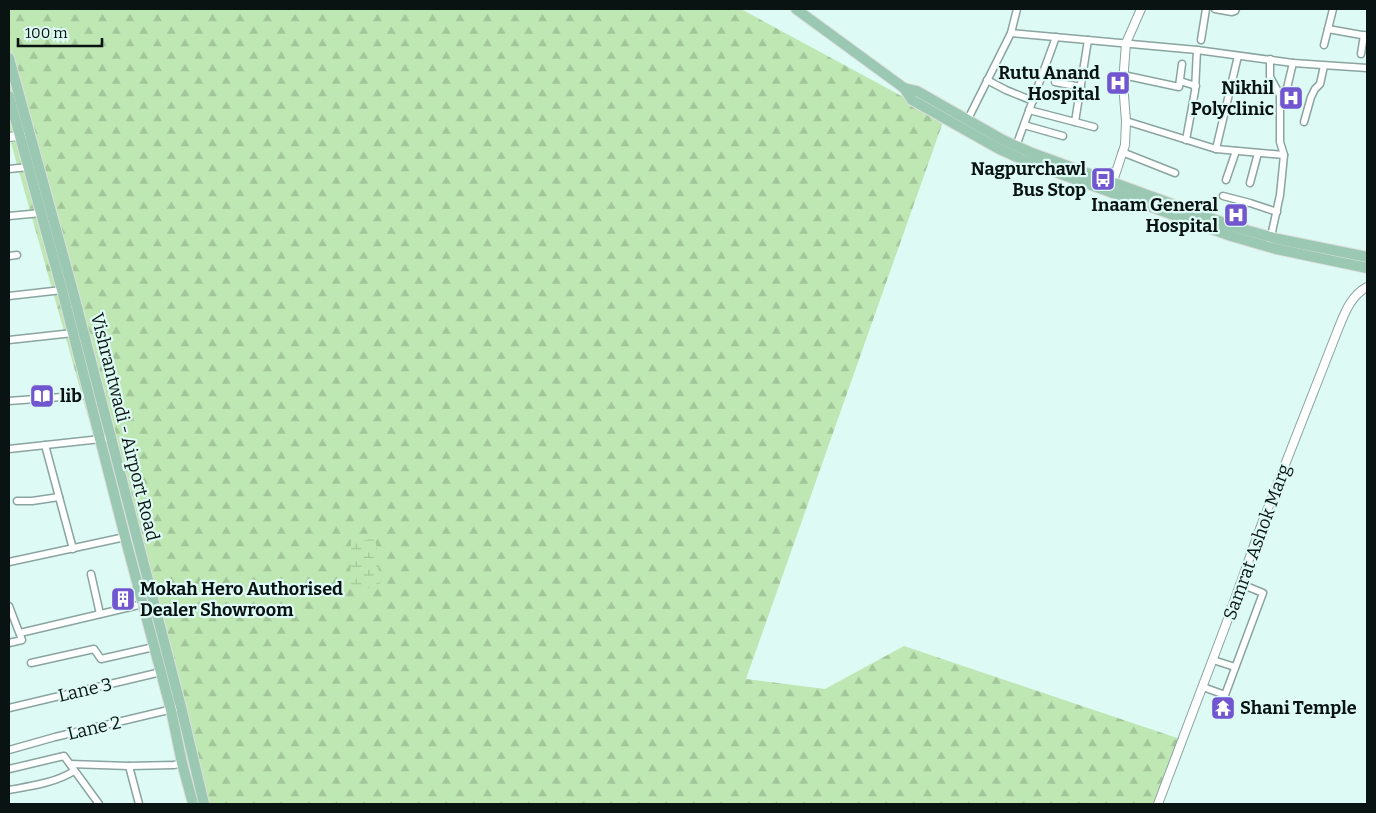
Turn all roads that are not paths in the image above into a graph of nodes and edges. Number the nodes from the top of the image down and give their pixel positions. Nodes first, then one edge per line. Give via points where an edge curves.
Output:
1 (796, 9) edge
2 (1017, 9) edge
3 (1141, 9) edge
4 (1206, 9) edge
5 (1215, 9) edge
6 (1236, 9) edge
7 (1333, 9) edge
8 (1328, 30) junction
9 (1011, 33) junction
10 (1366, 35) edge
11 (1056, 37) junction
12 (1088, 40) junction
13 (1201, 40) dead end
14 (1126, 43) junction
15 (1324, 45) dead end
16 (1197, 50) junction
17 (1361, 54) dead end
18 (1238, 56) junction
19 (9, 58) edge
20 (1270, 59) junction
21 (1293, 63) junction
22 (1182, 64) dead end
23 (1324, 66) junction
24 (1367, 68) edge
25 (1123, 75) junction
26 (987, 80) junction
27 (1180, 81) junction
28 (1055, 82) dead end
29 (1196, 86) junction
30 (1081, 88) junction
31 (1280, 95) junction
32 (9, 96) edge
33 (1032, 101) junction
34 (1029, 110) junction
35 (1126, 121) junction
36 (1075, 122) junction
37 (1304, 122) dead end
38 (965, 124) junction
39 (1024, 125) junction
40 (1094, 128) dead end
41 (25, 135) junction
42 (1064, 136) dead end
43 (9, 137) edge
44 (1186, 140) junction
45 (1216, 149) junction
46 (1014, 150) junction
47 (1236, 151) junction
48 (1122, 152) junction
49 (1258, 153) junction
50 (1284, 156) junction
51 (28, 167) junction
52 (9, 169) edge
53 (1175, 173) dead end
54 (1226, 180) dead end
55 (1250, 183) dead end
56 (1111, 187) junction
57 (1222, 196) dead end
58 (41, 212) junction
59 (1276, 212) junction
60 (9, 216) edge
61 (1269, 242) junction
62 (17, 255) dead end
63 (9, 256) edge
64 (1367, 258) edge
65 (1367, 268) edge
66 (1367, 287) edge
67 (62, 290) junction
68 (9, 296) edge
69 (73, 333) junction
70 (9, 340) edge
71 (89, 395) junction
72 (9, 401) edge
73 (106, 439) junction
74 (46, 445) junction
75 (9, 449) edge
76 (59, 497) junction
77 (17, 501) dead end
78 (125, 537) junction
79 (73, 549) junction
80 (9, 562) edge
81 (91, 574) dead end
82 (1241, 584) junction
83 (143, 604) junction
84 (9, 606) edge
85 (100, 614) junction
86 (20, 633) junction
87 (9, 644) edge
88 (154, 647) junction
89 (1213, 660) junction
90 (32, 663) dead end
91 (1235, 667) junction
92 (161, 672) junction
93 (1203, 686) junction
94 (9, 708) edge
95 (176, 709) junction
96 (9, 750) edge
97 (182, 763) junction
98 (70, 764) junction
99 (129, 766) junction
100 (9, 769) edge
101 (74, 771) junction
102 (9, 790) edge
103 (99, 804) edge
104 (139, 804) edge
105 (193, 804) edge
106 (204, 804) edge
107 (1158, 804) edge

1 - 38 main road via 904,88 917,91
2 - 9 street
3 - 14 street
4 - 13 street
5 - 6 street via 1232,12
7 - 8 street
8 - 10 street
8 - 15 street
9 - 11 street
9 - 26 street
10 - 17 street
11 - 12 street
11 - 33 street
12 - 14 street
12 - 30 street
14 - 16 street
14 - 25 street
16 - 18 street
16 - 29 street
18 - 20 street
18 - 45 street
19 - 41 main road, Vishrantwadi - Airport Road
20 - 21 street
20 - 31 street via 1270,77
21 - 23 street
21 - 31 street via 1287,88
22 - 27 street
23 - 24 street
23 - 37 street
25 - 27 street via 1179,87
25 - 35 street
26 - 33 street
26 - 38 street
27 - 29 street
28 - 30 street
29 - 44 street
30 - 36 street
31 - 50 street via 1280,142
32 - 41 main road, Vishrantwadi - Airport Road
33 - 34 street
34 - 36 street
34 - 39 street
35 - 44 street
35 - 48 street
36 - 40 street
38 - 46 main road
39 - 42 street
39 - 46 street
41 - 43 street
41 - 51 main road, Vishrantwadi - Airport Road
41 - 73 main road, Vishrantwadi - Airport Road via 72,288
44 - 45 street
45 - 47 street
46 - 56 main road
47 - 49 street
47 - 54 street
48 - 53 street
48 - 56 street
49 - 50 street
49 - 55 street
50 - 59 street
51 - 52 street
51 - 58 main road, Vishrantwadi - Airport Road
56 - 61 main road via 1234,227
57 - 59 street
58 - 60 street
58 - 67 main road, Vishrantwadi - Airport Road
59 - 61 street
61 - 64 main road
61 - 65 main road
62 - 63 street
66 - 82 street, Samrat Ashok Marg via 1355,296 1345,314
67 - 68 street
67 - 69 main road, Vishrantwadi - Airport Road
69 - 70 street
69 - 71 main road, Vishrantwadi - Airport Road
71 - 72 street
71 - 73 main road, Vishrantwadi - Airport Road
73 - 74 street
73 - 78 main road, Vishrantwadi - Airport Road
73 - 95 main road, Vishrantwadi - Airport Road
74 - 75 street
74 - 76 street
76 - 77 street
76 - 79 street
78 - 79 street
78 - 83 main road, Vishrantwadi - Airport Road
79 - 80 street
81 - 85 street
82 - 89 street, Samrat Ashok Marg
82 - 91 street via 1263,593
83 - 85 street
83 - 88 main road, Vishrantwadi - Airport Road
84 - 86 street
85 - 86 street
86 - 87 street via 22,640
88 - 90 street via 101,659 94,649
88 - 92 main road, Vishrantwadi - Airport Road
89 - 91 street
89 - 93 street, Samrat Ashok Marg
91 - 93 street via 1225,695
92 - 94 street, Lane 3
92 - 95 main road, Vishrantwadi - Airport Road
93 - 107 street, Samrat Ashok Marg
95 - 96 street, Lane 2
95 - 97 main road, Vishrantwadi - Airport Road
95 - 106 main road, Vishrantwadi - Airport Road
97 - 99 street
97 - 105 main road, Vishrantwadi - Airport Road
98 - 99 street
98 - 100 street via 64,756
98 - 101 street
99 - 104 street
101 - 102 street via 53,781
101 - 103 street

